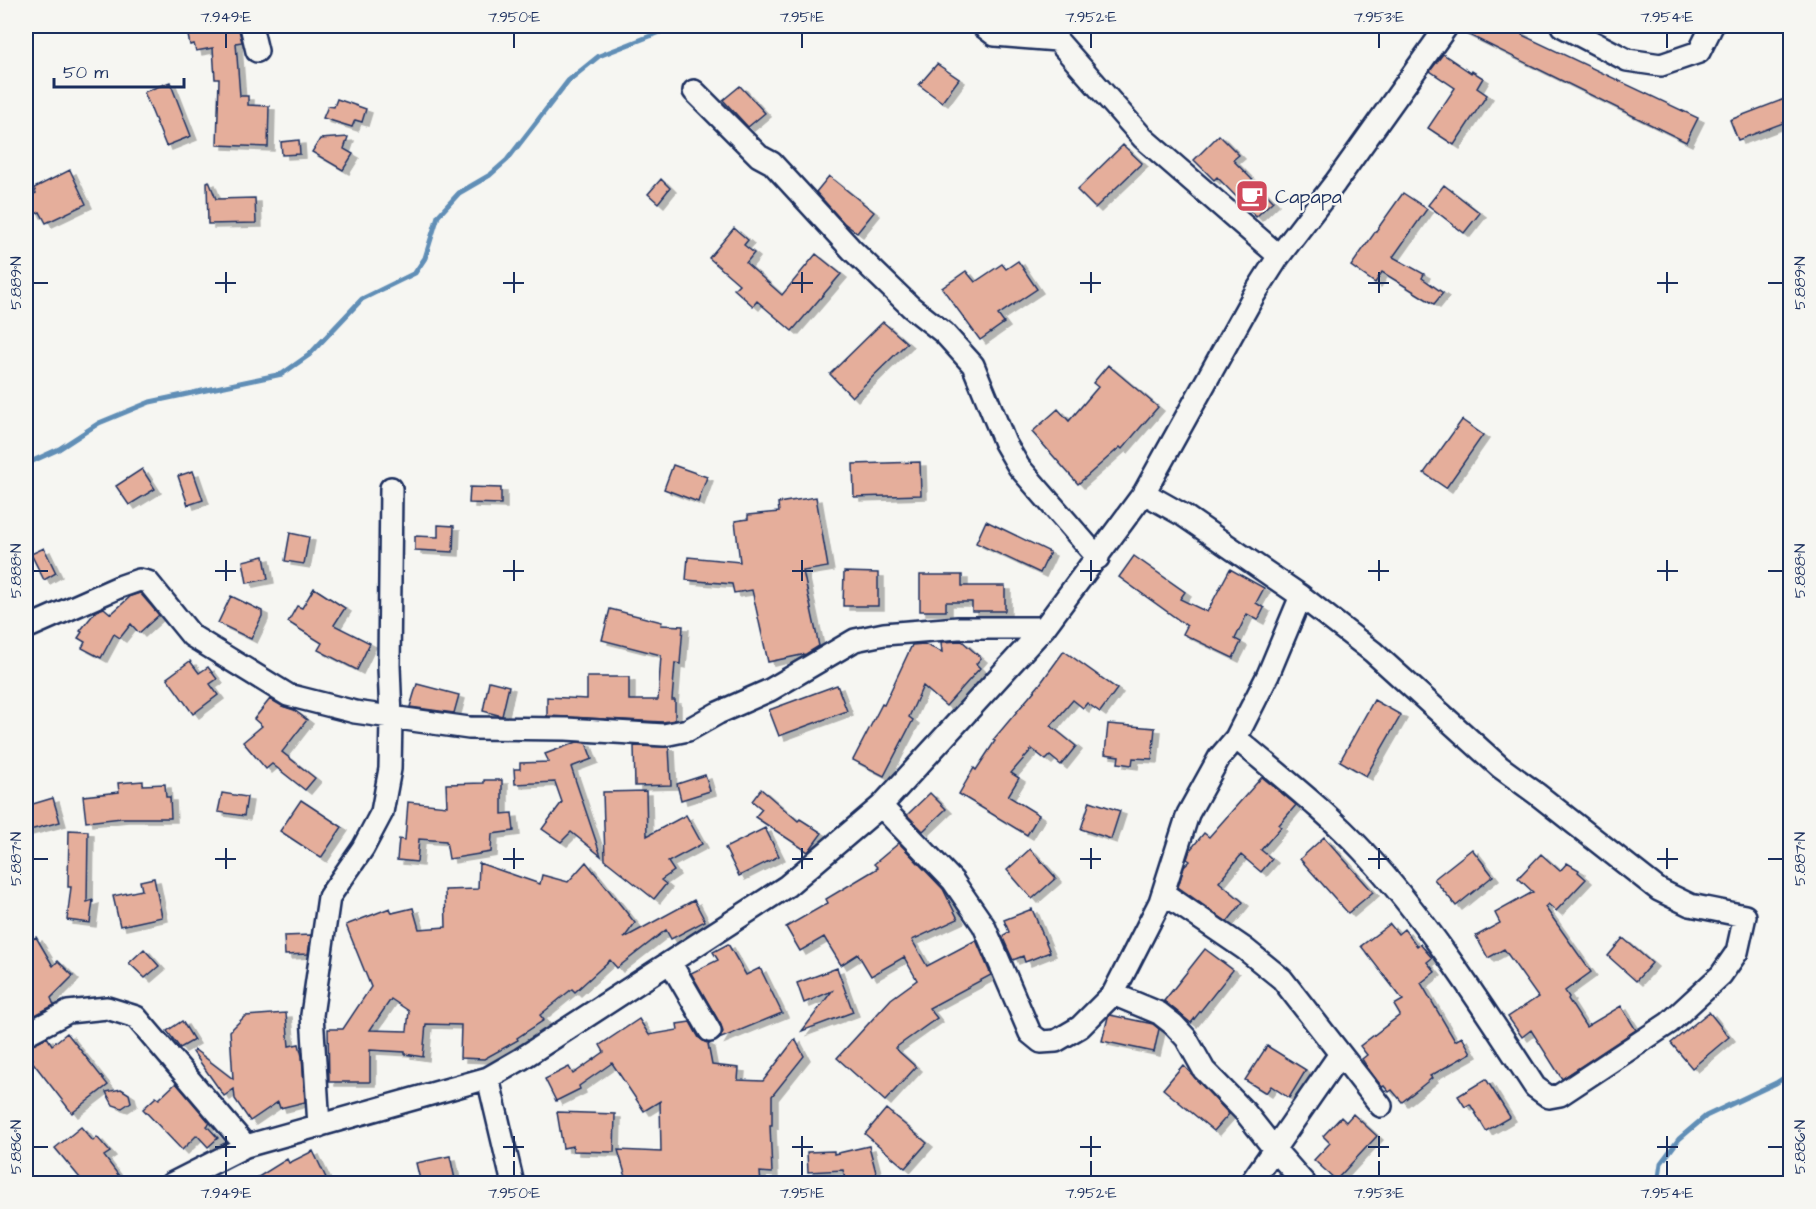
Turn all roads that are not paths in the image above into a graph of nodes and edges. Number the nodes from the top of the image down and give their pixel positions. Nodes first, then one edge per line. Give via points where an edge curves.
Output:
1 (251, 26) edge
2 (983, 26) edge
3 (1447, 26) edge
4 (1562, 26) edge
5 (1712, 26) edge
6 (257, 51) dead end
7 (694, 91) dead end
8 (1279, 256) junction
9 (391, 488) dead end
10 (1144, 493) junction
11 (1098, 558) junction
12 (1301, 596) junction
13 (26, 628) edge
14 (1044, 628) junction
15 (392, 718) junction
16 (1236, 738) junction
17 (881, 806) junction
18 (1163, 893) junction
19 (670, 962) junction
20 (1113, 994) junction
21 (710, 1031) dead end
22 (26, 1034) edge
23 (1340, 1054) junction
24 (488, 1078) junction
25 (1382, 1106) dead end
26 (319, 1126) junction
27 (246, 1146) junction
28 (1275, 1150) junction
29 (171, 1184) edge
30 (513, 1184) edge
31 (1250, 1184) edge
32 (1305, 1184) edge

1 - 6 street
2 - 8 street via 995,35 1057,40 1143,138
3 - 8 street
4 - 5 street via 1627,60 1661,65 1699,52
7 - 11 street via 759,156 772,163 852,250 944,333 973,365 1000,434 1019,467
8 - 10 street
9 - 15 street
10 - 11 street
10 - 12 street
11 - 14 street
12 - 16 street
12 - 16 street via 1373,652 1500,767 1659,890 1690,905 1745,916 1737,952 1721,975 1670,1023 1560,1095 1549,1097 1535,1087 1472,992 1363,850
13 - 15 street via 119,587 139,580 148,582 192,636 288,695
14 - 15 street via 958,628 855,640 770,690 688,730 664,735 469,728
14 - 17 street
15 - 26 street via 390,769 382,812 329,897 312,1015
16 - 18 street via 1188,813
17 - 19 street via 787,886
17 - 20 street via 953,881 984,926 1030,1033 1041,1042 1056,1041 1080,1027
18 - 20 street
18 - 23 street via 1282,979
19 - 21 street
19 - 24 street
20 - 28 street via 1159,1013 1173,1024 1204,1070
22 - 27 street via 68,1012 107,1008 136,1017
23 - 25 street
23 - 28 street
24 - 26 street
24 - 30 street
26 - 27 street
27 - 29 street
28 - 31 street
28 - 32 street

